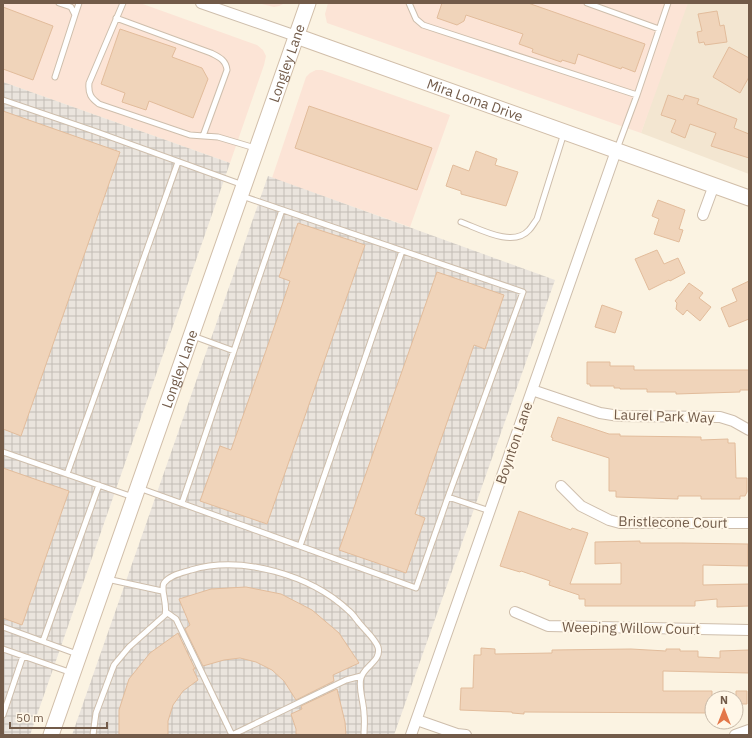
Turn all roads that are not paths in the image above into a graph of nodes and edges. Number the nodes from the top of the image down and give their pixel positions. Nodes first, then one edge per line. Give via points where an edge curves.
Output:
1 (59, 3) edge
2 (80, 3) edge
3 (123, 3) edge
4 (201, 3) edge
5 (308, 3) edge
6 (409, 3) edge
7 (587, 3) edge
8 (668, 3) edge
9 (75, 15) junction
10 (116, 18) junction
11 (659, 29) junction
12 (296, 36) junction
13 (55, 77) dead end
14 (637, 95) junction
15 (3, 100) edge
16 (564, 132) junction
17 (203, 136) junction
18 (257, 148) junction
19 (616, 151) junction
20 (178, 162) junction
21 (714, 185) junction
22 (242, 191) junction
23 (749, 198) edge
24 (282, 210) junction
25 (703, 215) dead end
26 (461, 222) dead end
27 (402, 251) junction
28 (192, 336) junction
29 (234, 351) junction
30 (532, 390) junction
31 (749, 430) edge
32 (3, 452) edge
33 (67, 474) junction
34 (99, 485) junction
35 (561, 486) dead end
36 (136, 492) junction
37 (448, 497) junction
38 (182, 503) junction
39 (490, 511) junction
40 (749, 524) edge
41 (300, 546) junction
42 (106, 578) junction
43 (162, 591) junction
44 (166, 612) junction
45 (515, 612) dead end
46 (3, 628) edge
47 (749, 630) edge
48 (43, 641) junction
49 (3, 649) edge
50 (79, 655) junction
51 (23, 656) junction
52 (73, 673) junction
53 (361, 676) junction
54 (3, 715) edge
55 (416, 720) junction
56 (749, 730) edge
57 (51, 735) edge
58 (93, 735) edge
59 (232, 735) edge
60 (364, 735) edge
61 (411, 735) edge
62 (466, 735) edge
63 (735, 735) edge

1 - 9 lane via 71,7
2 - 9 lane
3 - 10 lane
4 - 12 street, Mira Loma Drive
5 - 12 main road, Longley Lane
6 - 14 lane via 416,19 423,25
7 - 11 lane
8 - 11 lane
9 - 13 lane
10 - 17 lane via 211,53 226,64 227,70
10 - 17 lane via 89,83 88,92 92,99 99,104 182,132
11 - 14 lane
12 - 16 main road, Mira Loma Drive
12 - 18 main road, Longley Lane
14 - 19 lane
15 - 20 lane
16 - 19 main road, Mira Loma Drive
16 - 26 lane via 537,219 529,230 521,236 509,238
17 - 18 lane via 218,137
18 - 22 main road, Longley Lane
19 - 21 main road, Mira Loma Drive
19 - 30 street, Boynton Lane
20 - 22 lane
20 - 33 lane
21 - 23 main road, Mira Loma Drive
21 - 25 street
22 - 24 lane
22 - 28 main road, Longley Lane
24 - 27 lane
24 - 29 lane
27 - 37 lane via 523,292
27 - 41 lane
28 - 29 lane
28 - 36 main road, Longley Lane
29 - 38 lane
30 - 31 street, Laurel Park Way via 600,413 619,416 720,417
30 - 39 street, Boynton Lane
32 - 33 lane
33 - 34 lane
34 - 36 lane
34 - 48 lane
35 - 40 street, Bristlecone Court via 581,506 608,520 620,523
36 - 38 lane
36 - 42 main road, Longley Lane
37 - 39 lane
37 - 41 lane via 416,588
38 - 41 lane
39 - 55 street, Boynton Lane
42 - 43 lane
42 - 50 main road, Longley Lane
43 - 44 lane
43 - 53 lane via 164,584 172,576 205,566 238,564 283,574 322,591 350,611 373,640 378,647 378,655
44 - 58 lane via 165,616 129,647 114,665 96,713
44 - 59 lane via 176,619
45 - 47 street, Weeping Willow Court via 548,626
46 - 48 lane
48 - 50 lane
49 - 51 lane
50 - 52 main road, Longley Lane
51 - 52 lane
51 - 54 lane
52 - 57 main road, Longley Lane
53 - 59 lane via 346,680
53 - 60 lane
55 - 61 street, Boynton Lane
55 - 62 street
56 - 63 street

